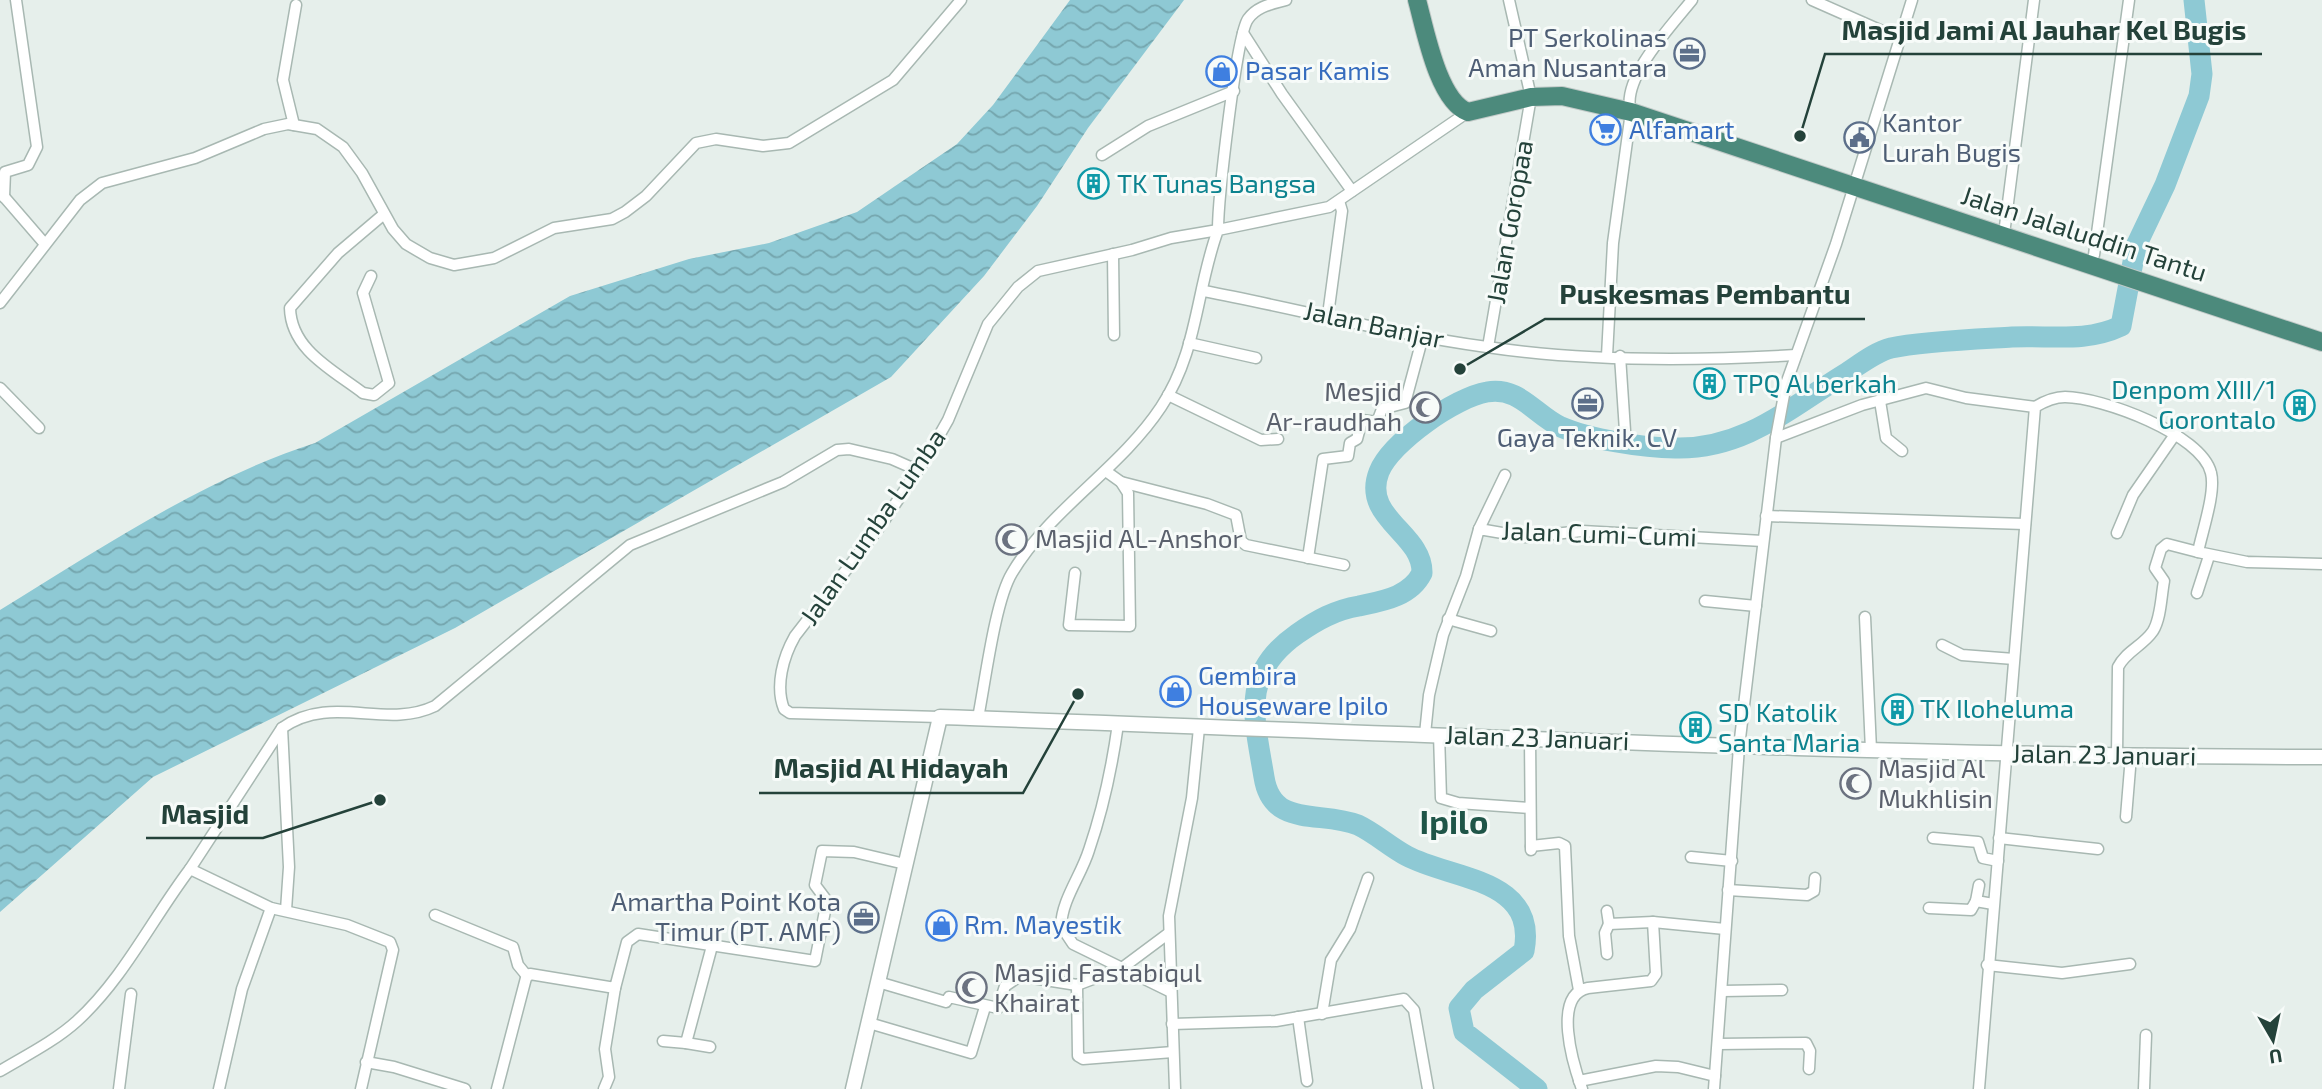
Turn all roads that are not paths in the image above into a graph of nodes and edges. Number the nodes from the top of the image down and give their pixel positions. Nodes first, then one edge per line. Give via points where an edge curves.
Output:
1 (16, 0) edge
2 (961, 0) edge
3 (1286, 0) edge
4 (1417, 0) edge
5 (1510, 0) edge
6 (1692, 0) edge
7 (1812, 0) edge
8 (1912, 0) edge
9 (2034, 0) edge
10 (2129, 0) edge
11 (296, 5) dead end
12 (1243, 33) junction
13 (1898, 38) junction
14 (1234, 90) junction
15 (1531, 97) junction
16 (1468, 112) junction
17 (1631, 112) junction
18 (294, 125) junction
19 (1102, 155) dead end
20 (1855, 185) junction
21 (1352, 191) junction
22 (2, 195) edge
23 (1339, 201) junction
24 (384, 214) junction
25 (1217, 230) junction
26 (2004, 234) junction
27 (44, 243) junction
28 (1113, 254) junction
29 (2094, 255) dead end
30 (371, 276) dead end
31 (1204, 291) junction
32 (0, 303) edge
33 (1328, 315) junction
34 (1114, 335) dead end
35 (1423, 336) junction
36 (2322, 342) edge
37 (1189, 343) junction
38 (1488, 347) junction
39 (1796, 355) junction
40 (1607, 356) junction
41 (1619, 356) junction
42 (1256, 358) dead end
43 (0, 388) edge
44 (1168, 395) junction
45 (1880, 401) junction
46 (2035, 407) junction
47 (39, 428) dead end
48 (1626, 430) dead end
49 (2176, 433) junction
50 (1777, 435) junction
51 (1278, 439) dead end
52 (1902, 451) dead end
53 (917, 470) junction
54 (1107, 472) junction
55 (1505, 475) dead end
56 (1121, 482) junction
57 (1766, 516) junction
58 (2025, 524) junction
59 (1479, 529) junction
60 (2117, 533) dead end
61 (1763, 541) junction
62 (2203, 554) junction
63 (1308, 558) junction
64 (2322, 564) edge
65 (1343, 565) dead end
66 (1074, 573) dead end
67 (2197, 593) dead end
68 (1705, 601) dead end
69 (1756, 606) junction
70 (1865, 617) dead end
71 (1448, 619) junction
72 (1491, 631) dead end
73 (1942, 645) dead end
74 (2014, 659) junction
75 (940, 717) junction
76 (978, 719) junction
77 (1118, 724) junction
78 (282, 728) junction
79 (1199, 728) junction
80 (1432, 734) junction
81 (1530, 738) junction
82 (1739, 747) junction
83 (1871, 750) junction
84 (2007, 754) junction
85 (2124, 756) junction
86 (2322, 757) edge
87 (1530, 808) junction
88 (2126, 817) dead end
89 (1933, 838) dead end
90 (1999, 838) junction
91 (2098, 849) dead end
92 (1691, 857) dead end
93 (1732, 861) junction
94 (1998, 861) junction
95 (905, 864) junction
96 (190, 869) junction
97 (1368, 878) dead end
98 (1815, 878) dead end
99 (1979, 885) dead end
100 (1728, 890) junction
101 (1976, 901) junction
102 (1993, 904) junction
103 (271, 908) junction
104 (1928, 908) dead end
105 (286, 910) junction
106 (1607, 911) dead end
107 (435, 915) dead end
108 (1653, 922) junction
109 (1609, 924) junction
110 (1725, 929) junction
111 (1169, 933) junction
112 (712, 946) junction
113 (1607, 954) dead end
114 (2130, 964) dead end
115 (1987, 965) junction
116 (1122, 968) junction
117 (527, 976) junction
118 (878, 982) junction
119 (1077, 985) junction
120 (615, 988) junction
121 (1579, 989) junction
122 (1782, 990) dead end
123 (1721, 991) junction
124 (1171, 992) junction
125 (131, 995) dead end
126 (985, 1007) junction
127 (1322, 1014) junction
128 (1298, 1017) junction
129 (869, 1023) junction
130 (1172, 1024) junction
131 (2146, 1035) dead end
132 (663, 1041) dead end
133 (686, 1043) junction
134 (1718, 1044) junction
135 (710, 1047) dead end
136 (1173, 1052) junction
137 (366, 1062) junction
138 (1809, 1069) dead end
139 (0, 1071) edge
140 (1715, 1076) junction
141 (1307, 1081) dead end
142 (1580, 1085) edge
143 (120, 1089) edge
144 (219, 1089) edge
145 (361, 1089) edge
146 (465, 1089) edge
147 (497, 1089) edge
148 (604, 1089) edge
149 (853, 1089) edge
150 (1175, 1089) edge
151 (1428, 1089) edge
152 (1714, 1089) edge
153 (1979, 1089) edge
154 (2144, 1089) edge

1 - 22 street via 37,147 28,165 5,172
2 - 24 street via 886,85 783,145 716,139 696,143 646,196 612,219 564,224 494,258 454,265 430,258 401,241
3 - 12 street via 1255,11
4 - 16 highway via 1446,91 1456,106
5 - 15 street
6 - 17 street via 1634,80
7 - 13 street
8 - 13 street
9 - 26 street
10 - 29 street
11 - 18 street via 284,80
12 - 14 street
12 - 21 street
13 - 20 street
14 - 19 street via 1148,126
14 - 25 street
15 - 16 highway, Jalan Jalaluddin Tantu
15 - 17 highway, Jalan Jalaluddin Tantu via 1576,97
15 - 38 street, Jalan Goropaa
16 - 21 street, Jalan Lumba Lumba
17 - 20 highway, Jalan Jalaluddin Tantu
17 - 40 street via 1614,243
18 - 24 street via 326,133 343,147
18 - 27 street via 271,127 195,158 102,183 80,200
20 - 26 highway, Jalan Jalaluddin Tantu
20 - 39 street
21 - 23 street, Jalan Lumba Lumba
22 - 27 street
23 - 25 street, Jalan Lumba Lumba via 1329,207
23 - 33 street via 1342,211
24 - 30 street via 338,253 290,308 291,324 304,348 363,393 374,395 389,383 363,293
25 - 28 street, Jalan Lumba Lumba via 1171,237
25 - 31 street
26 - 36 highway, Jalan Jalaluddin Tantu
27 - 32 street
28 - 34 street
28 - 53 street, Jalan Lumba Lumba via 1038,271 1018,287 988,324 942,432
31 - 33 street, Jalan Banjar
31 - 37 street
33 - 35 street, Jalan Banjar
35 - 38 street, Jalan Banjar
35 - 63 street via 1405,402 1382,409 1377,422 1362,421 1348,456 1323,460
37 - 42 street
37 - 44 street via 1182,370
38 - 40 street, Jalan Banjar
39 - 41 street, Jalan Banjar via 1717,359
39 - 50 street
40 - 41 street, Jalan Banjar
41 - 48 street
43 - 47 street
44 - 51 street via 1261,440
44 - 54 street via 1137,440
45 - 46 street via 1926,388
45 - 50 street
45 - 52 street via 1886,438
46 - 49 street via 2057,397 2080,398
46 - 58 street
49 - 60 street via 2133,495
49 - 62 street via 2200,452 2212,475
50 - 57 street
53 - 75 street, Jalan Lumba Lumba via 881,525 795,636 785,655 780,695 784,709 794,714
53 - 78 street via 849,449 831,452 783,482 624,549 435,705 404,714 320,712 296,718
54 - 56 street
54 - 76 street via 1051,526 1011,574
55 - 59 street
56 - 63 street via 1236,515 1246,545
56 - 66 street via 1129,498 1130,625 1069,625
57 - 58 street
57 - 61 street
58 - 74 street
59 - 61 street, Jalan Cumi-Cumi via 1527,537 1582,531
59 - 71 street, Jalan Cumi-Cumi
61 - 69 street
62 - 64 street via 2247,562
62 - 67 street
62 - 85 street via 2167,544 2161,549 2155,568 2164,581 2157,623 2118,667
63 - 65 street
68 - 69 street
69 - 82 street
70 - 83 street
71 - 72 street
71 - 80 street, Jalan Cumi-Cumi via 1433,679
73 - 74 street via 1962,655
74 - 84 street
75 - 76 street, Jalan 23 Januari
75 - 95 street
76 - 77 street, Jalan 23 Januari
77 - 79 street, Jalan 23 Januari
77 - 116 street via 1105,800 1061,926 1073,943
78 - 96 street
78 - 105 street via 289,867
79 - 80 street, Jalan 23 Januari
79 - 111 street
80 - 81 street, Jalan 23 Januari
80 - 87 street, Jalan Cumi-Cumi via 1441,798
81 - 82 street, Jalan 23 Januari
81 - 87 street
82 - 83 street, Jalan 23 Januari
82 - 93 street
83 - 84 street, Jalan 23 Januari
84 - 85 street, Jalan 23 Januari
84 - 90 street
85 - 86 street, Jalan 23 Januari
85 - 88 street
87 - 121 street via 1531,848 1564,846 1569,936
89 - 94 street via 1978,842 1983,858
90 - 91 street
90 - 94 street
92 - 93 street
93 - 100 street
94 - 102 street
95 - 112 street via 854,852 822,851 815,885 827,901 815,961
95 - 118 street
96 - 103 street
96 - 139 street via 94,1003 68,1028
97 - 127 street via 1350,929 1331,960
98 - 100 street via 1814,891 1807,895
99 - 101 street
100 - 110 street
101 - 102 street
101 - 104 street via 1971,910
102 - 115 street
103 - 105 street
103 - 144 street via 242,989
105 - 137 street via 373,933 392,946
106 - 109 street
107 - 117 street via 513,947
108 - 109 street
108 - 110 street
108 - 121 street via 1656,974 1651,981
109 - 113 street
110 - 123 street
111 - 116 street
111 - 124 street
112 - 120 street via 633,935
112 - 133 street
114 - 115 street via 2062,973
115 - 153 street
116 - 119 street
116 - 124 street
117 - 120 street via 533,972
117 - 147 street
118 - 126 street via 946,1002 949,997
118 - 129 street
119 - 126 street via 1024,975 1005,986 998,1008
119 - 136 street via 1078,1056
120 - 148 street via 605,1049 609,1077
121 - 142 street via 1568,1004 1572,1056
122 - 123 street
123 - 134 street
124 - 130 street
125 - 143 street
126 - 129 street via 971,1053
127 - 128 street
127 - 151 street via 1408,1001 1414,1010
128 - 130 street
128 - 141 street
129 - 149 street
130 - 136 street
131 - 154 street
132 - 133 street
133 - 135 street
134 - 138 street via 1806,1043
134 - 140 street
136 - 150 street
137 - 145 street
137 - 146 street
140 - 142 street via 1678,1066 1656,1066
140 - 152 street

